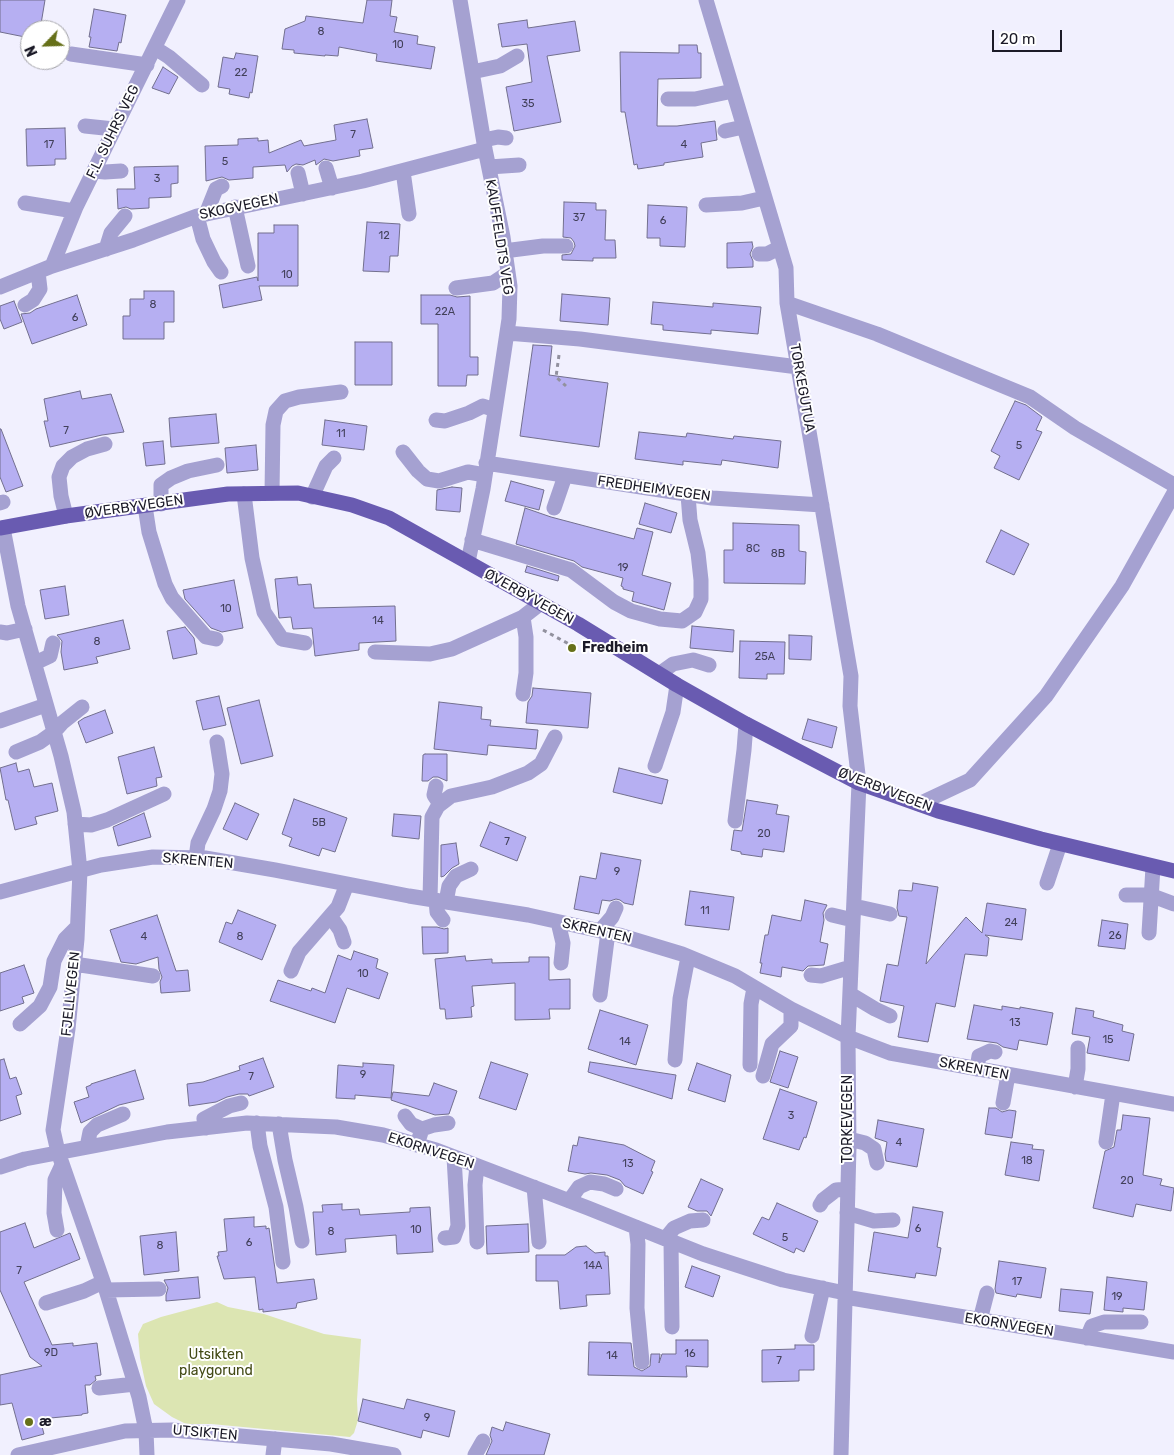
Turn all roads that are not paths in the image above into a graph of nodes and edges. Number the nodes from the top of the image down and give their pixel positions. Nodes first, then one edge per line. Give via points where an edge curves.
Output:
1 (178, 0) edge
2 (460, 0) edge
3 (706, 0) edge
4 (155, 48) junction
5 (72, 54) dead end
6 (517, 56) dead end
7 (146, 65) junction
8 (472, 72) junction
9 (202, 85) dead end
10 (733, 91) junction
11 (668, 99) dead end
12 (85, 126) dead end
13 (743, 127) junction
14 (114, 129) junction
15 (725, 131) dead end
16 (506, 138) dead end
17 (484, 145) junction
18 (519, 165) dead end
19 (489, 167) junction
20 (326, 168) dead end
21 (94, 170) junction
22 (403, 171) junction
23 (121, 172) dead end
24 (298, 173) dead end
25 (222, 186) dead end
26 (332, 188) junction
27 (303, 194) junction
28 (764, 198) junction
29 (25, 203) dead end
30 (706, 205) dead end
31 (235, 207) junction
32 (74, 211) junction
33 (409, 214) dead end
34 (201, 215) junction
35 (125, 216) dead end
36 (566, 246) dead end
37 (779, 248) junction
38 (106, 249) junction
39 (504, 251) junction
40 (759, 254) dead end
41 (248, 266) dead end
42 (45, 269) junction
43 (221, 272) dead end
44 (508, 273) junction
45 (0, 287) edge
46 (456, 288) dead end
47 (787, 303) junction
48 (25, 305) dead end
49 (507, 333) junction
50 (798, 367) junction
51 (341, 392) dead end
52 (495, 410) junction
53 (436, 420) dead end
54 (105, 444) dead end
55 (403, 452) dead end
56 (334, 458) dead end
57 (217, 465) dead end
58 (486, 469) junction
59 (565, 476) junction
60 (1174, 485) edge
61 (272, 493) junction
62 (1174, 493) edge
63 (244, 494) junction
64 (688, 495) junction
65 (312, 496) junction
66 (161, 504) junction
67 (822, 505) junction
68 (145, 506) junction
69 (554, 508) dead end
70 (66, 516) junction
71 (2, 528) edge
72 (472, 540) junction
73 (468, 562) junction
74 (540, 603) junction
75 (523, 617) junction
76 (25, 629) junction
77 (0, 632) edge
78 (216, 639) dead end
79 (53, 643) dead end
80 (306, 643) dead end
81 (375, 652) dead end
82 (35, 663) junction
83 (709, 665) dead end
84 (659, 674) junction
85 (677, 685) junction
86 (523, 694) dead end
87 (46, 705) junction
88 (82, 708) dead end
89 (0, 721) edge
90 (746, 724) junction
91 (54, 732) junction
92 (555, 737) dead end
93 (217, 742) dead end
94 (16, 752) dead end
95 (655, 766) dead end
96 (859, 783) junction
97 (436, 786) dead end
98 (164, 794) dead end
99 (440, 804) junction
100 (919, 804) junction
101 (734, 821) dead end
102 (75, 824) junction
103 (1060, 844) junction
104 (196, 858) junction
105 (1153, 867) junction
106 (471, 869) dead end
107 (80, 871) junction
108 (1174, 871) edge
109 (1046, 883) dead end
110 (347, 884) junction
111 (0, 892) edge
112 (1126, 895) dead end
113 (1150, 895) junction
114 (437, 900) junction
115 (1174, 904) edge
116 (616, 908) dead end
117 (853, 913) junction
118 (890, 914) dead end
119 (832, 916) dead end
120 (331, 917) junction
121 (443, 920) dead end
122 (558, 922) junction
123 (77, 927) junction
124 (604, 932) junction
125 (1149, 933) dead end
126 (344, 942) dead end
127 (688, 956) junction
128 (561, 963) dead end
129 (74, 964) junction
130 (851, 967) junction
131 (291, 971) dead end
132 (811, 975) dead end
133 (153, 976) dead end
134 (754, 988) junction
135 (850, 994) junction
136 (600, 995) dead end
137 (791, 1009) junction
138 (890, 1016) dead end
139 (20, 1024) dead end
140 (848, 1037) junction
141 (1078, 1048) dead end
142 (995, 1052) dead end
143 (675, 1060) dead end
144 (750, 1065) dead end
145 (977, 1069) junction
146 (1008, 1075) junction
147 (763, 1076) dead end
148 (1075, 1087) junction
149 (1113, 1094) junction
150 (241, 1103) dead end
151 (1003, 1103) dead end
152 (1174, 1104) edge
153 (122, 1114) dead end
154 (404, 1116) dead end
155 (257, 1123) junction
156 (279, 1124) junction
157 (448, 1124) dead end
158 (206, 1128) junction
159 (422, 1129) junction
160 (849, 1139) junction
161 (1106, 1142) dead end
162 (417, 1145) junction
163 (87, 1147) junction
164 (454, 1157) junction
165 (60, 1158) junction
166 (877, 1163) dead end
167 (477, 1166) junction
168 (0, 1168) edge
169 (534, 1187) junction
170 (848, 1188) junction
171 (616, 1189) dead end
172 (569, 1200) junction
173 (820, 1205) dead end
174 (847, 1213) junction
175 (704, 1220) dead end
176 (893, 1220) dead end
177 (636, 1227) junction
178 (57, 1230) dead end
179 (445, 1238) dead end
180 (668, 1240) junction
181 (302, 1241) dead end
182 (477, 1242) dead end
183 (539, 1242) dead end
184 (283, 1262) dead end
185 (105, 1286) junction
186 (823, 1288) junction
187 (159, 1290) dead end
188 (988, 1293) dead end
189 (845, 1295) junction
190 (46, 1304) dead end
191 (980, 1320) junction
192 (1141, 1322) dead end
193 (672, 1327) dead end
194 (812, 1336) dead end
195 (1087, 1338) junction
196 (1174, 1352) edge
197 (642, 1362) dead end
198 (135, 1384) junction
199 (99, 1388) dead end
200 (146, 1431) junction
201 (275, 1439) junction
202 (483, 1441) dead end
203 (76, 1449) edge
204 (24, 1454) edge
205 (146, 1455) edge
206 (274, 1455) edge
207 (394, 1455) edge
208 (474, 1455) edge
209 (841, 1455) edge

1 - 4 street, F.L. SUHRS VEG
2 - 8 street, KAUFFELDTS VEG
3 - 10 street, TORKEGUTUA
4 - 7 street, F.L. SUHRS VEG
4 - 9 street
5 - 7 street
6 - 8 street via 500,66
7 - 14 street, F.L. SUHRS VEG
8 - 17 street, KAUFFELDTS VEG
10 - 11 street via 695,99
10 - 13 street, TORKEGUTUA
12 - 14 street
13 - 15 street
13 - 28 street, TORKEGUTUA
14 - 21 street, F.L. SUHRS VEG
16 - 17 street, SKOGVEGEN via 498,137
17 - 19 street, KAUFFELDTS VEG
17 - 22 street, SKOGVEGEN
18 - 19 street
19 - 39 street, KAUFFELDTS VEG
20 - 26 street
21 - 23 street
21 - 32 street, F.L. SUHRS VEG
22 - 26 street, SKOGVEGEN
22 - 33 street
24 - 27 street
25 - 34 street via 216,189
26 - 27 street, SKOGVEGEN
27 - 31 street, SKOGVEGEN
28 - 30 street
28 - 37 street, TORKEGUTUA
29 - 32 street
31 - 34 street, SKOGVEGEN
31 - 41 street
32 - 42 street, F.L. SUHRS VEG
34 - 38 street, SKOGVEGEN
34 - 43 street via 203,239
35 - 38 street via 111,233
36 - 39 street
37 - 40 street via 768,254
37 - 47 street, TORKEGUTUA via 786,268
38 - 42 street, SKOGVEGEN
39 - 44 street, KAUFFELDTS VEG
42 - 45 street, SKOGVEGEN
42 - 48 street, F.L. SUHRS VEG via 40,289
44 - 46 street via 493,283
44 - 49 street, KAUFFELDTS VEG
47 - 50 street, TORKEGUTUA
47 - 60 street via 877,334 1030,397
49 - 50 street
49 - 52 street, KAUFFELDTS VEG
50 - 67 street, TORKEGUTUA
51 - 61 street via 285,401 276,411
52 - 53 street via 483,406 445,421
52 - 58 street, KAUFFELDTS VEG
54 - 70 street via 72,456 63,466 59,477
55 - 58 street, FREDHEIMVEGEN via 427,479 439,481
56 - 65 street via 326,466
57 - 66 street via 188,470 160,485
58 - 59 street, FREDHEIMVEGEN
58 - 72 street, KAUFFELDTS VEG
59 - 64 street, FREDHEIMVEGEN
59 - 69 street
61 - 63 main road, ØVERBYVEGEN
61 - 65 main road, ØVERBYVEGEN
62 - 100 street via 1122,586 1046,696 970,780
63 - 66 main road, ØVERBYVEGEN
63 - 80 street via 252,558 264,612 282,640
64 - 67 street, FREDHEIMVEGEN
64 - 72 street via 701,599 695,612 682,621 631,611 571,570
65 - 73 main road, ØVERBYVEGEN via 388,518
66 - 68 main road, ØVERBYVEGEN
67 - 96 street, TORKEGUTUA via 851,676 850,706
68 - 70 main road, ØVERBYVEGEN
68 - 78 street via 149,532 172,598 206,637
70 - 71 main road, ØVERBYVEGEN
71 - 76 street, FJELLVEGEN
72 - 73 street, KAUFFELDTS VEG
73 - 74 main road, ØVERBYVEGEN
74 - 75 street
74 - 84 main road, ØVERBYVEGEN
75 - 81 street via 461,645 430,654
75 - 86 street via 526,637
76 - 77 street
76 - 82 street, FJELLVEGEN
79 - 82 street via 50,656
82 - 87 street, FJELLVEGEN
83 - 84 street via 693,660 672,664
84 - 85 main road, ØVERBYVEGEN
85 - 90 main road, ØVERBYVEGEN
85 - 95 street via 673,712
87 - 89 street
87 - 91 street, FJELLVEGEN
88 - 91 street
90 - 96 main road, ØVERBYVEGEN
90 - 101 street
91 - 94 street
91 - 102 street, FJELLVEGEN
92 - 99 street via 542,764 528,773 492,787 451,796
93 - 104 street via 222,774 220,792 198,843
96 - 100 main road, ØVERBYVEGEN
96 - 117 street, TORKEVEGEN
97 - 99 street via 434,795
98 - 102 street via 107,820 91,825
99 - 114 street via 432,817
100 - 103 main road, ØVERBYVEGEN
102 - 107 street, FJELLVEGEN
103 - 105 main road, ØVERBYVEGEN
103 - 109 street
104 - 107 street, SKRENTEN via 153,857
104 - 110 street, SKRENTEN
105 - 108 main road, ØVERBYVEGEN
105 - 113 street
106 - 114 street via 456,876
107 - 111 street, SKRENTEN
107 - 123 street, FJELLVEGEN
110 - 114 street, SKRENTEN
110 - 120 street
112 - 113 street
113 - 115 street
113 - 125 street
114 - 121 street via 437,912
114 - 122 street, SKRENTEN
116 - 124 street
117 - 118 street
117 - 119 street
117 - 130 street, TORKEVEGEN
120 - 126 street
120 - 131 street via 299,952
122 - 124 street, SKRENTEN
122 - 128 street via 563,943
123 - 129 street, FJELLVEGEN
123 - 139 street via 65,940 54,962 50,987 40,1006
124 - 127 street, SKRENTEN
124 - 136 street
127 - 134 street, SKRENTEN via 735,976
127 - 143 street via 680,999
129 - 133 street
129 - 165 street, FJELLVEGEN via 53,1130
130 - 132 street via 821,976
130 - 135 street, TORKEVEGEN
134 - 137 street, SKRENTEN
134 - 144 street
135 - 138 street
135 - 140 street, TORKEVEGEN
137 - 140 street, SKRENTEN
137 - 147 street via 791,1026 772,1044
140 - 145 street, SKRENTEN via 890,1053
140 - 160 street, TORKEVEGEN
141 - 148 street
142 - 145 street via 980,1056
145 - 146 street, SKRENTEN
146 - 148 street, SKRENTEN
146 - 151 street
148 - 149 street, SKRENTEN
149 - 152 street, SKRENTEN
149 - 161 street
150 - 158 street via 204,1119
153 - 163 street via 97,1124 90,1132
154 - 159 street
155 - 156 street, EKORNVEGEN
155 - 158 street, EKORNVEGEN
155 - 184 street via 276,1207
156 - 162 street, EKORNVEGEN via 336,1127
156 - 181 street
157 - 159 street
158 - 163 street, EKORNVEGEN
159 - 162 street
160 - 166 street via 874,1149
160 - 170 street, TORKEVEGEN
162 - 164 street, EKORNVEGEN
163 - 165 street, EKORNVEGEN
164 - 167 street, EKORNVEGEN
164 - 179 street via 458,1226 454,1237
165 - 168 street, EKORNVEGEN via 25,1158
165 - 178 street via 55,1180
165 - 185 street, FJELLVEGEN
167 - 169 street, EKORNVEGEN
167 - 182 street
169 - 172 street, EKORNVEGEN
169 - 183 street
170 - 173 street via 836,1190
170 - 174 street, TORKEVEGEN
171 - 172 street via 590,1182 579,1187
172 - 177 street, EKORNVEGEN
174 - 176 street via 874,1221
174 - 189 street, TORKEVEGEN
175 - 180 street via 690,1221 674,1228
177 - 180 street, EKORNVEGEN
177 - 197 street via 637,1308
180 - 186 street, EKORNVEGEN via 782,1280
180 - 193 street
185 - 187 street
185 - 190 street
185 - 198 street, FJELLVEGEN
186 - 189 street, EKORNVEGEN
186 - 194 street
188 - 191 street
189 - 191 street, EKORNVEGEN
189 - 209 street, TORKEVEGEN
191 - 195 street, EKORNVEGEN
192 - 195 street via 1104,1322 1092,1326
195 - 196 street, EKORNVEGEN
198 - 199 street
198 - 200 street, FJELLVEGEN
200 - 201 street, UTSIKTEN via 172,1430
200 - 203 street, UTSIKTEN via 125,1431
200 - 205 street, FJELLVEGEN
201 - 206 street
201 - 207 street, UTSIKTEN via 331,1444
202 - 208 street
203 - 204 street, UTSIKTEN

